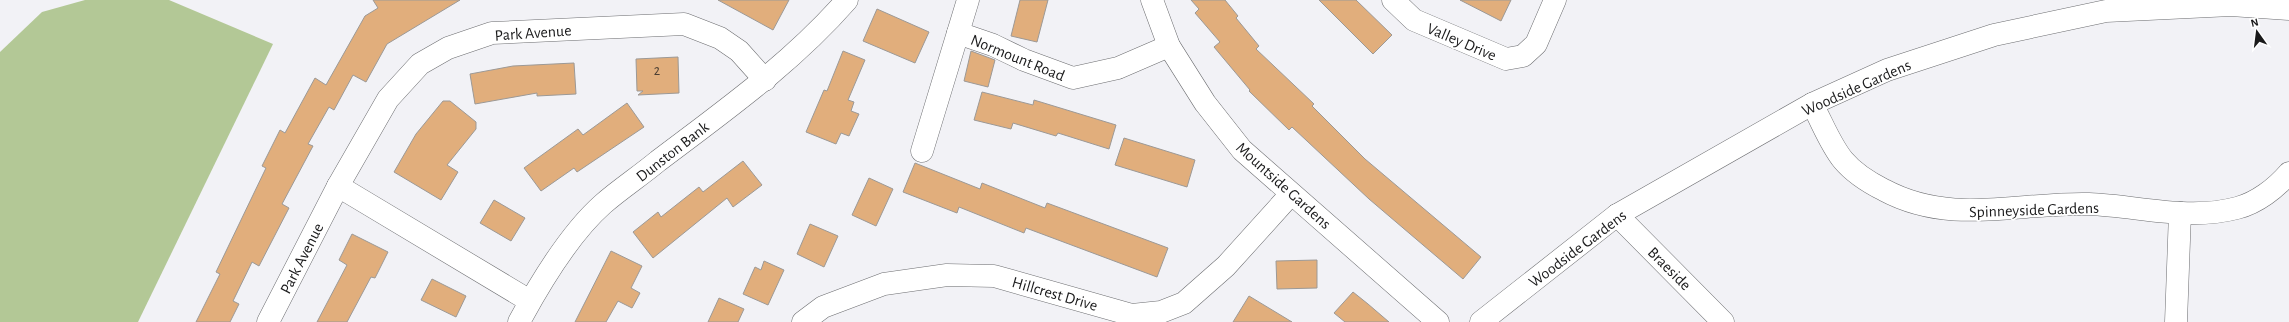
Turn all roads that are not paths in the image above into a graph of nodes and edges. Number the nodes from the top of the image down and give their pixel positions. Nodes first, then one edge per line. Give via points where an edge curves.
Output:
1 (847, 0) edge
2 (968, 0) edge
3 (1152, 0) edge
4 (1393, 0) edge
5 (1555, 0) edge
6 (2289, 9) edge
7 (958, 33) junction
8 (1169, 46) junction
9 (765, 80) junction
10 (1812, 104) junction
11 (922, 151) dead end
12 (2289, 173) edge
13 (338, 186) junction
14 (1291, 194) junction
15 (2180, 213) junction
16 (1617, 214) junction
17 (530, 301) junction
18 (268, 322) edge
19 (518, 322) edge
20 (803, 322) edge
21 (1438, 322) edge
22 (1481, 322) edge
23 (1723, 322) edge
24 (2176, 322) edge

1 - 9 street, Dunston Bank via 810,39
2 - 7 street, Normount Road
3 - 8 street, Mountside Gardens
4 - 5 street, Valley Drive via 1414,20 1506,59 1522,56 1536,44
6 - 10 street, Woodside Gardens via 2231,5 2106,11 1994,35 1887,70
7 - 8 street, Normount Road via 1073,78 1118,68
7 - 11 street, Normount Road
8 - 14 street, Mountside Gardens via 1205,103 1242,150
9 - 13 street, Park Avenue via 739,50 720,38 684,24 492,33 448,48 420,64 388,99
9 - 17 street, Dunston Bank via 602,204 574,236
10 - 15 street, Spinneyside Gardens via 1843,160 1885,191 1920,204 1955,211 2089,204
10 - 16 street, Woodside Gardens
12 - 15 street, Spinneyside Gardens via 2274,190 2238,208 2209,213
13 - 17 street
13 - 18 street, Park Avenue
14 - 20 street, Hillcrest Drive via 1226,266 1184,302 1160,312 1132,315 994,276 947,275 884,284 823,307
14 - 21 street, Mountside Gardens
15 - 24 street
16 - 22 street, Woodside Gardens
16 - 23 street, Braeside
17 - 19 street, Dunston Bank

